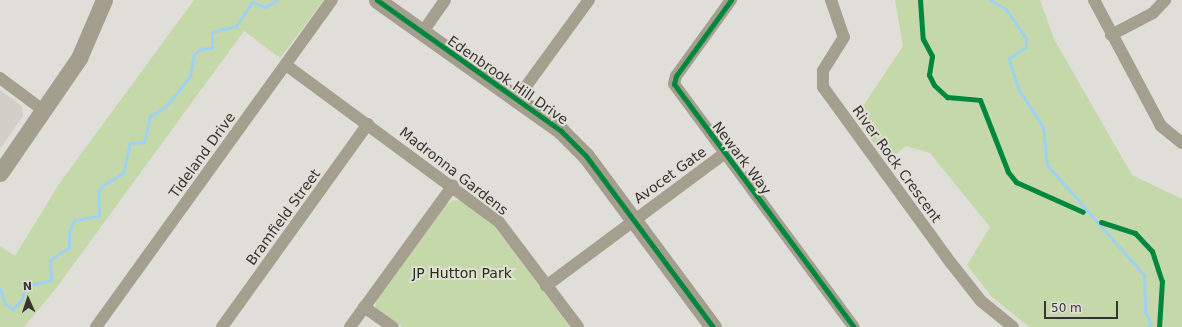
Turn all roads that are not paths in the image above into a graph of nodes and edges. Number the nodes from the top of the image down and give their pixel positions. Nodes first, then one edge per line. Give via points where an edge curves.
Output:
1 (104, 0) edge
2 (332, 0) edge
3 (377, 0) edge
4 (445, 0) edge
5 (589, 0) edge
6 (731, 0) edge
7 (831, 0) edge
8 (1094, 0) edge
9 (1165, 0) edge
10 (422, 33) junction
11 (1111, 35) junction
12 (286, 65) junction
13 (0, 78) edge
14 (516, 100) junction
15 (43, 110) junction
16 (368, 124) junction
17 (1182, 143) edge
18 (724, 154) junction
19 (0, 173) edge
20 (453, 185) junction
21 (633, 219) junction
22 (546, 286) junction
23 (364, 307) junction
24 (96, 327) edge
25 (222, 327) edge
26 (350, 327) edge
27 (393, 327) edge
28 (578, 327) edge
29 (713, 327) edge
30 (854, 327) edge
31 (1013, 327) edge

1 - 15 street via 79,58
2 - 12 street, Tideland Drive
3 - 10 street, Edenbrook Hill Drive
4 - 10 street
5 - 14 street
6 - 18 street, Newark Way via 676,76 674,84
7 - 31 street, River Rock Crescent via 844,37 823,71 823,87 981,301
8 - 11 street
9 - 11 street via 1153,13
10 - 14 street, Edenbrook Hill Drive
11 - 17 street via 1161,126
12 - 16 street, Madronna Gardens
12 - 24 street, Tideland Drive
13 - 15 street
14 - 21 street, Edenbrook Hill Drive via 566,136
15 - 19 street
16 - 20 street, Madronna Gardens
16 - 25 street, Bramfield Street
18 - 21 street, Avocet Gate
18 - 30 street, Newark Way
20 - 22 street, Madronna Gardens via 499,222
20 - 23 street
21 - 22 street, Avocet Gate
21 - 29 street, Edenbrook Hill Drive
22 - 28 street, Madronna Gardens
23 - 26 street
23 - 27 street

